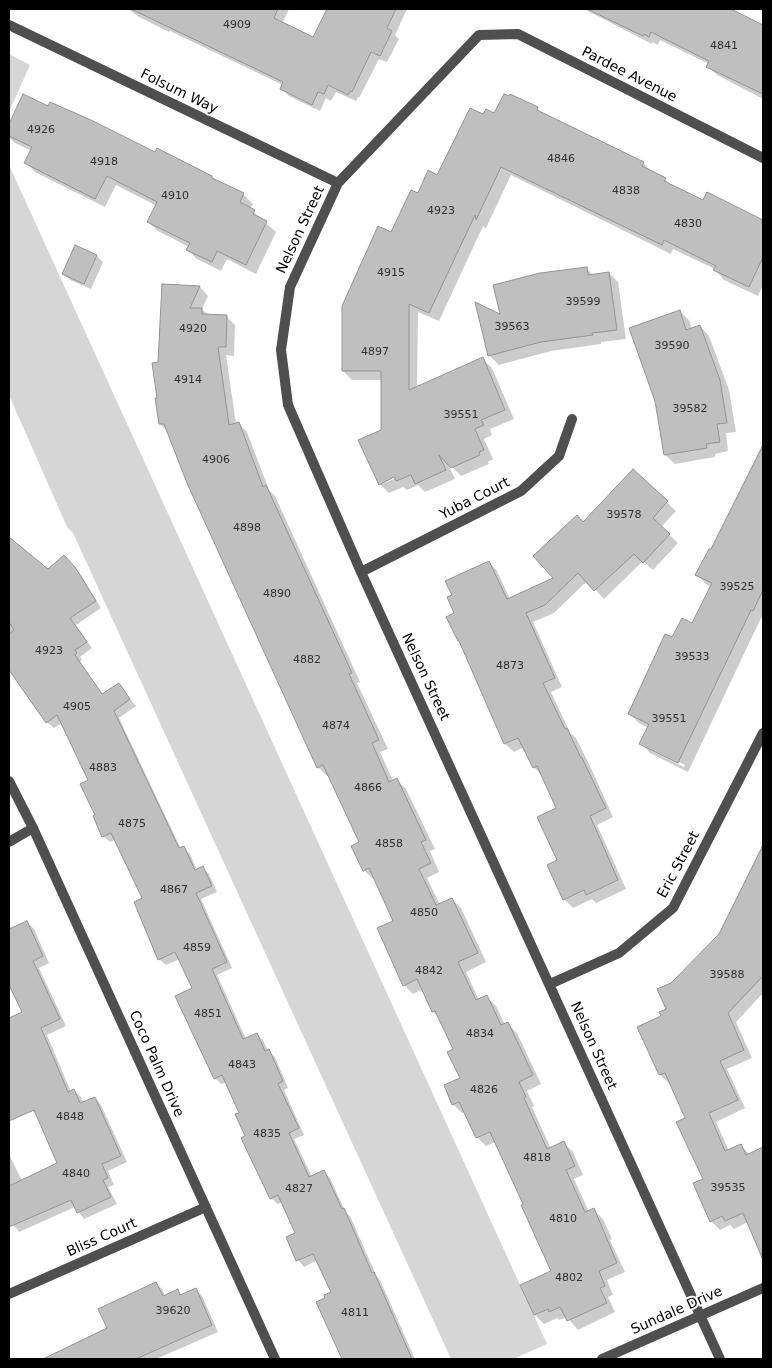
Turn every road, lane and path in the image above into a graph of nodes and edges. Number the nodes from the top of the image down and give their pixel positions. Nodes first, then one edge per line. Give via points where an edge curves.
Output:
1 (9, 25) edge
2 (479, 35) joint
3 (763, 158) edge
4 (338, 183) junction
5 (572, 420) dead end
6 (361, 572) junction
7 (763, 733) edge
8 (9, 781) edge
9 (33, 828) junction
10 (9, 842) edge
11 (550, 984) junction
12 (206, 1207) junction
13 (763, 1288) edge
14 (9, 1294) edge
15 (700, 1315) junction
16 (275, 1359) edge
17 (602, 1359) edge
18 (720, 1359) edge

1 - 4 street, Folsum Way
2 - 3 street, Pardee Avenue via 518,34
2 - 4 street, Nelson Street
4 - 6 street, Nelson Street via 290,287 281,350 288,405
5 - 6 street, Yuba Court via 559,456 521,491
6 - 11 street, Nelson Street
7 - 11 street, Eric Street via 673,908 619,953
8 - 9 street, Coco Palm Drive
9 - 10 street
9 - 12 street, Coco Palm Drive
11 - 15 street, Nelson Street
12 - 14 street, Bliss Court
12 - 16 street, Coco Palm Drive
13 - 15 street, Sundale Drive
15 - 17 street, Sundale Drive
15 - 18 street, Nelson Street

